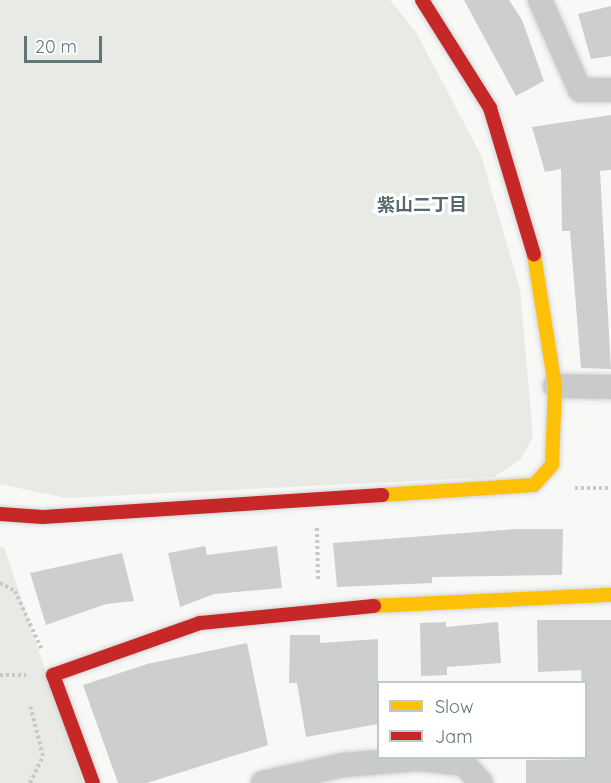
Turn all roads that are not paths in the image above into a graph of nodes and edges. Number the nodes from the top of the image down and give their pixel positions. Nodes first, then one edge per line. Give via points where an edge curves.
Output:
1 (422, 0) edge
2 (540, 0) edge
3 (611, 90) edge
4 (555, 386) junction
5 (611, 387) edge
6 (0, 514) edge
7 (611, 595) edge
8 (326, 776) edge
9 (93, 783) edge
10 (263, 783) edge
11 (481, 783) edge

1 - 4 street via 490,108 543,286
2 - 3 street via 580,90
4 - 5 street
4 - 6 street via 552,465 534,485 43,517
7 - 9 street via 318,608 200,623 53,675
8 - 10 street
8 - 11 street via 419,759 464,764

